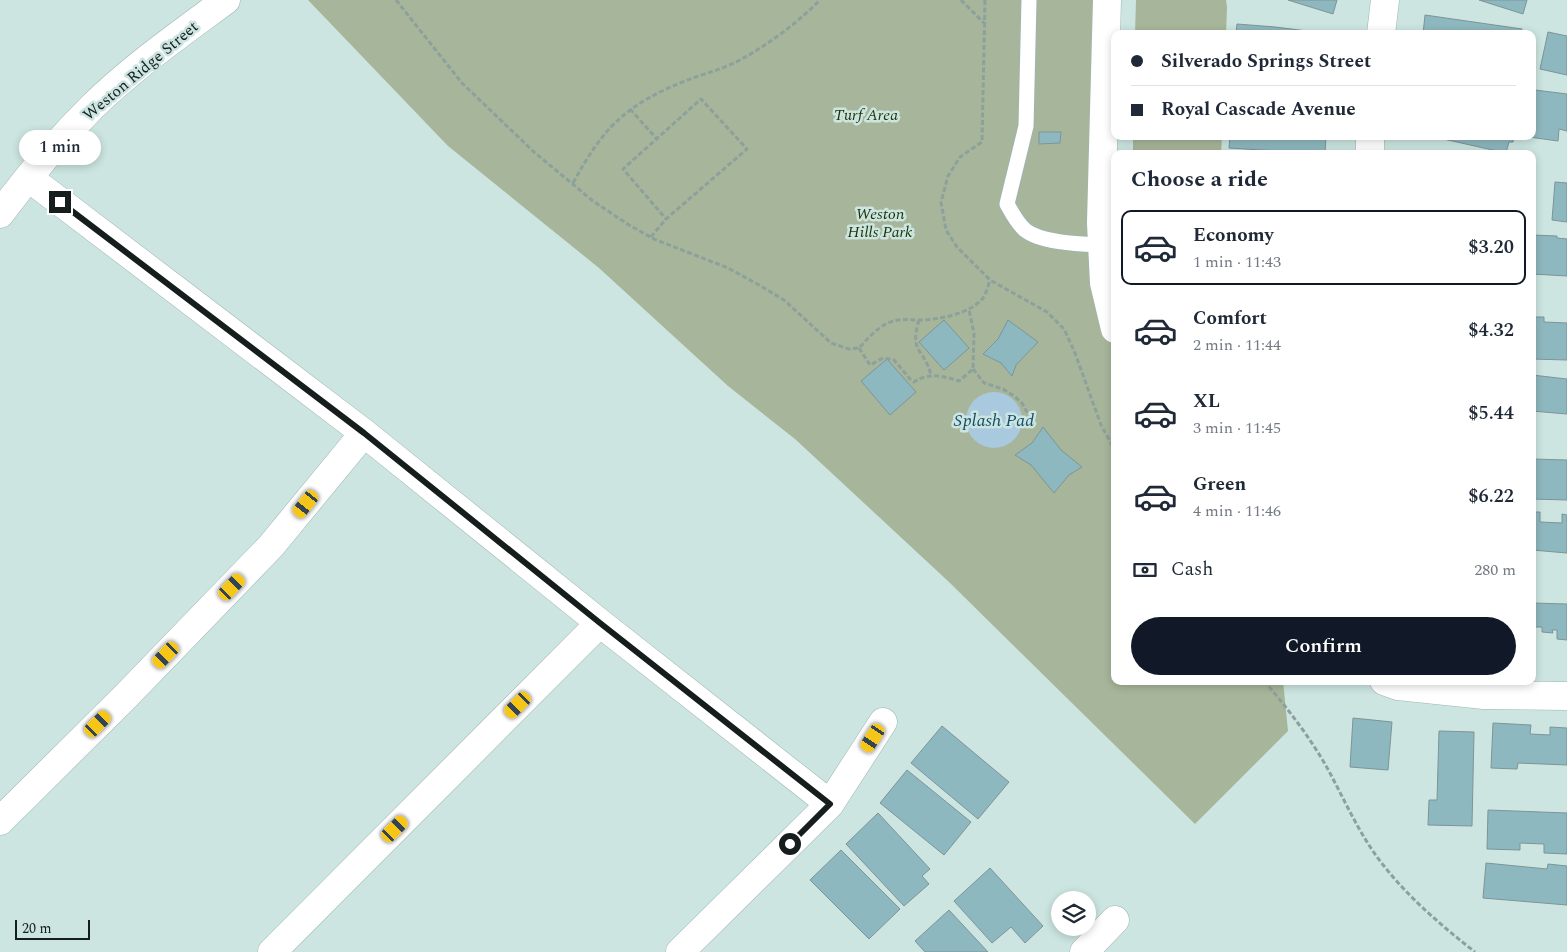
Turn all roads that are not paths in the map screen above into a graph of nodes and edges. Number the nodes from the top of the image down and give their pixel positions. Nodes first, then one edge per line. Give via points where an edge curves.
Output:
1 (226, 0) edge
2 (1029, 0) edge
3 (1107, 0) edge
4 (1385, 0) edge
5 (1381, 30) edge
6 (29, 178) junction
7 (0, 214) edge
8 (1102, 245) junction
9 (1111, 313) edge
10 (364, 433) junction
11 (600, 623) junction
12 (1395, 685) edge
13 (1567, 696) edge
14 (883, 722) dead end
15 (830, 804) junction
16 (0, 821) edge
17 (1115, 920) dead end
18 (272, 952) edge
19 (680, 952) edge
20 (1084, 952) edge

1 - 6 street, Weston Ridge Street via 164,46 93,106
2 - 8 lane via 1026,126 1007,204 1026,231 1039,237
3 - 8 street
4 - 5 street
6 - 7 street, Weston Ridge Street
6 - 10 street
8 - 9 street via 1104,284
10 - 11 street
10 - 16 street via 271,546
11 - 15 street
11 - 18 street
12 - 13 street via 1484,694
14 - 15 street
15 - 19 street
17 - 20 street

